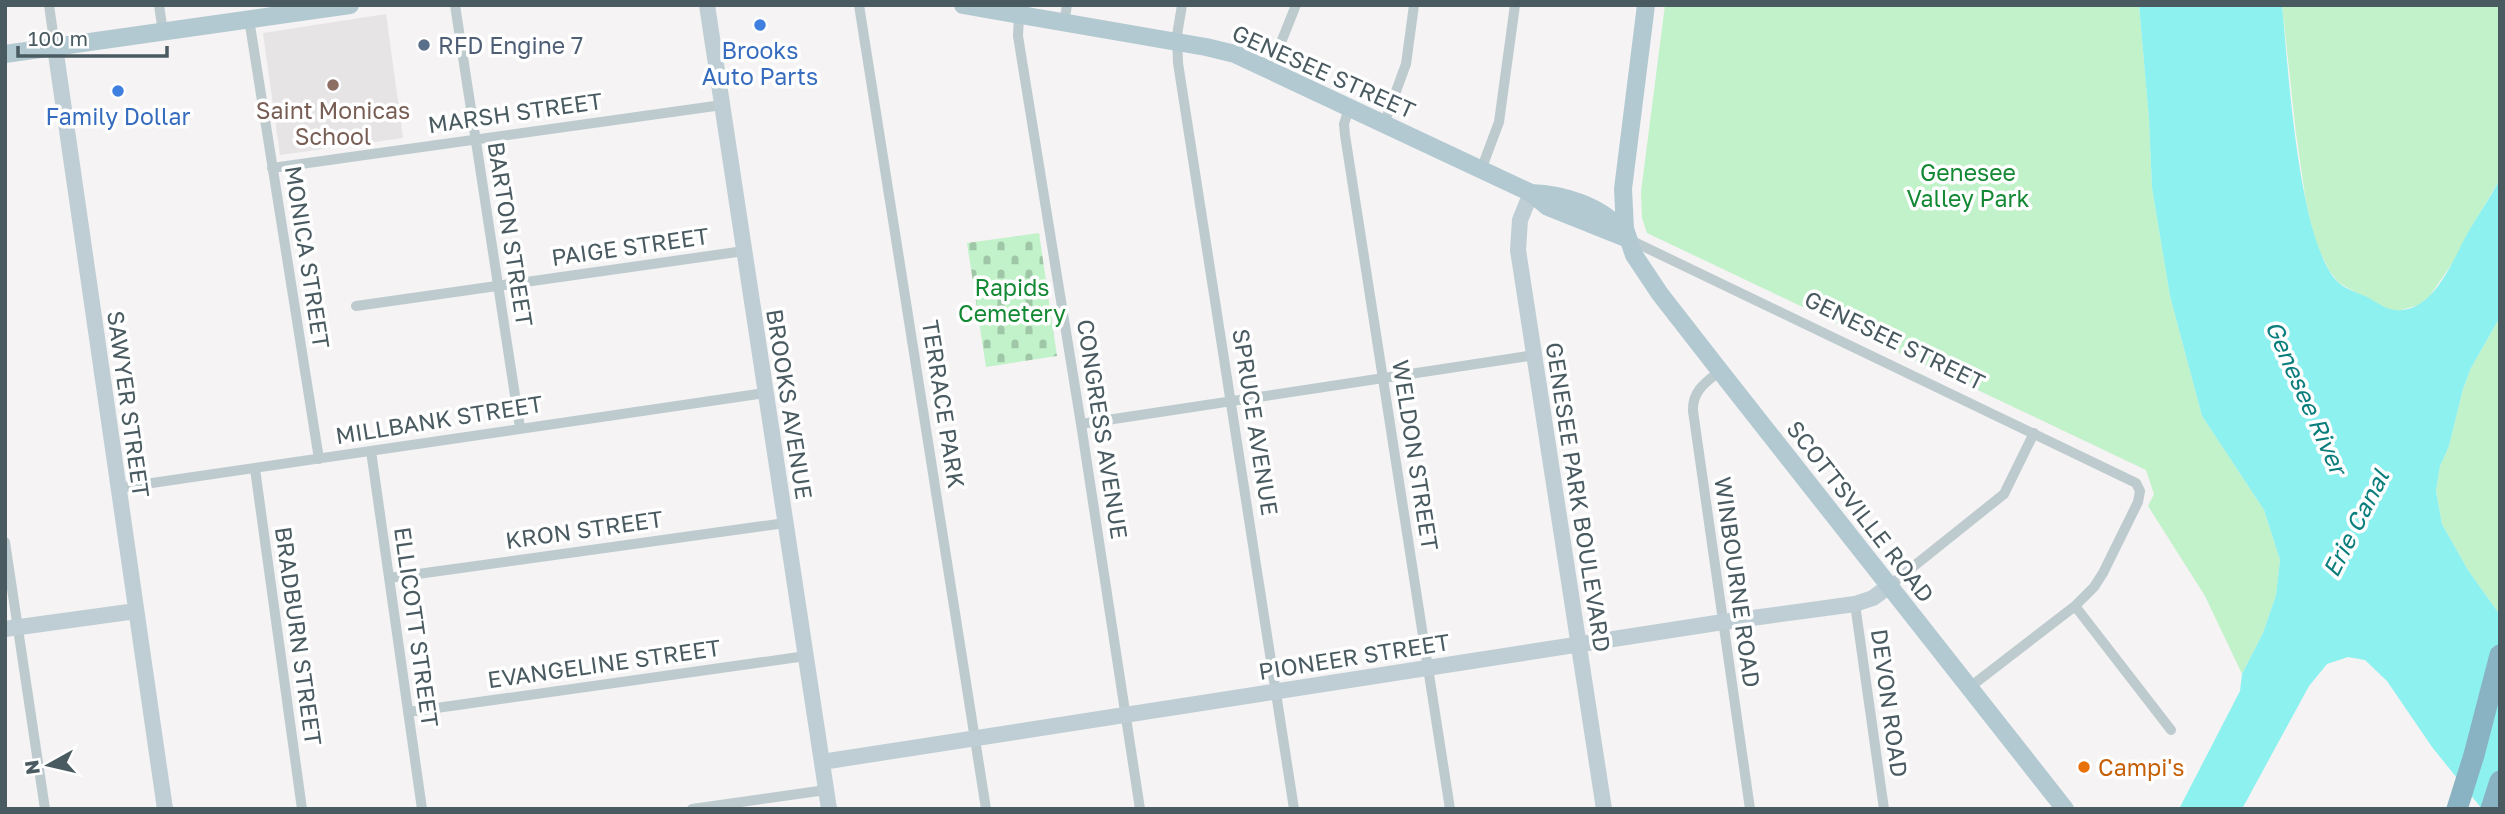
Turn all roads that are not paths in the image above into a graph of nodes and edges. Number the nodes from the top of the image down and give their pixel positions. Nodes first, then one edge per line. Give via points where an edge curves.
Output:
1 (49, 5) edge
2 (159, 5) edge
3 (350, 5) edge
4 (455, 5) edge
5 (707, 5) edge
6 (859, 5) edge
7 (963, 5) edge
8 (1182, 5) edge
9 (1296, 5) edge
10 (1414, 5) edge
11 (1515, 5) edge
12 (1646, 5) edge
13 (1066, 14) edge
14 (1019, 15) junction
15 (249, 19) junction
16 (163, 32) junction
17 (1177, 42) junction
18 (55, 47) junction
19 (5, 54) edge
20 (1270, 70) junction
21 (722, 105) junction
22 (1349, 108) junction
23 (1384, 124) junction
24 (475, 138) junction
25 (272, 168) junction
26 (1480, 170) junction
27 (1531, 193) junction
28 (1628, 239) junction
29 (744, 251) junction
30 (498, 286) junction
31 (356, 306) dead end
32 (1535, 355) junction
33 (1720, 371) junction
34 (1383, 378) junction
35 (765, 393) junction
36 (1232, 402) junction
37 (1081, 424) junction
38 (520, 428) junction
39 (2034, 433) junction
40 (371, 451) junction
41 (319, 459) junction
42 (255, 469) junction
43 (118, 488) junction
44 (785, 523) junction
45 (5, 542) edge
46 (389, 578) junction
47 (1889, 586) junction
48 (1855, 604) junction
49 (2075, 606) junction
50 (136, 611) junction
51 (1723, 622) junction
52 (11, 628) edge
53 (1579, 645) junction
54 (2500, 655) edge
55 (806, 656) junction
56 (1427, 668) junction
57 (1970, 687) junction
58 (1276, 692) junction
59 (408, 712) junction
60 (1125, 715) junction
61 (2171, 730) dead end
62 (976, 737) junction
63 (822, 762) junction
64 (2500, 781) edge
65 (826, 790) junction
66 (45, 809) edge
67 (165, 809) edge
68 (302, 809) edge
69 (422, 809) edge
70 (692, 809) edge
71 (829, 809) edge
72 (986, 809) edge
73 (1140, 809) edge
74 (1294, 809) edge
75 (1450, 809) edge
76 (1605, 809) edge
77 (1750, 809) edge
78 (1884, 809) edge
79 (2064, 809) edge
80 (2457, 809) edge
81 (2491, 809) edge

1 - 18 street, SAWYER STREET
2 - 16 street
3 - 15 main road
4 - 24 street, BARTON STREET
5 - 21 street, BROOKS AVENUE
6 - 62 street, TERRACE PARK
7 - 14 main road, GENESEE STREET
8 - 17 street, SPRUCE AVENUE
9 - 20 street
10 - 23 street via 1406,64
11 - 26 street via 1499,122
12 - 28 main road, SCOTTSVILLE ROAD via 1625,164 1623,212
13 - 14 main road, GENESEE STREET
13 - 17 main road, GENESEE STREET
14 - 37 street, CONGRESS AVENUE via 1018,36
15 - 16 main road
15 - 25 street, MONICA STREET
16 - 18 main road
17 - 20 main road, GENESEE STREET via 1226,52
17 - 36 street, SPRUCE AVENUE
18 - 19 main road
18 - 43 street, SAWYER STREET
20 - 22 main road, GENESEE STREET
21 - 24 street, MARSH STREET
21 - 29 street, BROOKS AVENUE
22 - 23 main road, GENESEE STREET
22 - 34 street, WELDON STREET via 1345,135
23 - 26 main road, GENESEE STREET
24 - 25 street, MARSH STREET
24 - 30 street, BARTON STREET
25 - 41 street, MONICA STREET
26 - 27 main road, GENESEE STREET
27 - 28 main road, GENESEE STREET via 1548,207
27 - 32 street, GENESEE PARK BOULEVARD via 1517,240
28 - 33 main road, SCOTTSVILLE ROAD via 1652,283
28 - 39 street, GENESEE STREET
29 - 30 street, PAIGE STREET
29 - 35 street, BROOKS AVENUE
30 - 31 street, PAIGE STREET
30 - 38 street, BARTON STREET
32 - 34 street
32 - 53 street, GENESEE PARK BOULEVARD
33 - 47 main road, SCOTTSVILLE ROAD
33 - 51 street, WINBOURNE ROAD via 1699,388 1692,405
34 - 36 street
34 - 56 street, WELDON STREET
35 - 38 street, MILLBANK STREET
35 - 44 street, BROOKS AVENUE
36 - 37 street
36 - 58 street, SPRUCE AVENUE
37 - 60 street, CONGRESS AVENUE
38 - 40 street, MILLBANK STREET
39 - 47 street via 2004,494
39 - 49 street, GENESEE STREET via 2130,479 2139,488 2138,502 2103,573
40 - 41 street, MILLBANK STREET
40 - 46 street, ELLICOTT STREET
41 - 42 street, MILLBANK STREET
42 - 43 street, MILLBANK STREET
42 - 68 street, BRADBURN STREET
43 - 50 street, SAWYER STREET
44 - 46 street, KRON STREET
44 - 55 street, BROOKS AVENUE
45 - 52 street
46 - 59 street, ELLICOTT STREET
47 - 48 street, PIONEER STREET
47 - 57 main road, SCOTTSVILLE ROAD
48 - 51 street, PIONEER STREET
48 - 78 street, DEVON ROAD
49 - 57 street
49 - 61 street
50 - 52 street
50 - 67 street, SAWYER STREET
51 - 53 street, PIONEER STREET
51 - 77 street, WINBOURNE ROAD
52 - 66 street
53 - 56 street, PIONEER STREET
53 - 76 street, GENESEE PARK BOULEVARD
54 - 80 highway
55 - 59 street, EVANGELINE STREET
55 - 63 street, BROOKS AVENUE
56 - 58 street, PIONEER STREET
56 - 75 street, WELDON STREET
57 - 79 main road, SCOTTSVILLE ROAD
58 - 60 street, PIONEER STREET
58 - 74 street, SPRUCE AVENUE
59 - 69 street, ELLICOTT STREET
60 - 62 street, PIONEER STREET
60 - 73 street, CONGRESS AVENUE
62 - 63 street, PIONEER STREET
62 - 72 street, TERRACE PARK
63 - 65 street, BROOKS AVENUE
64 - 81 highway
65 - 70 street
65 - 71 street, BROOKS AVENUE

